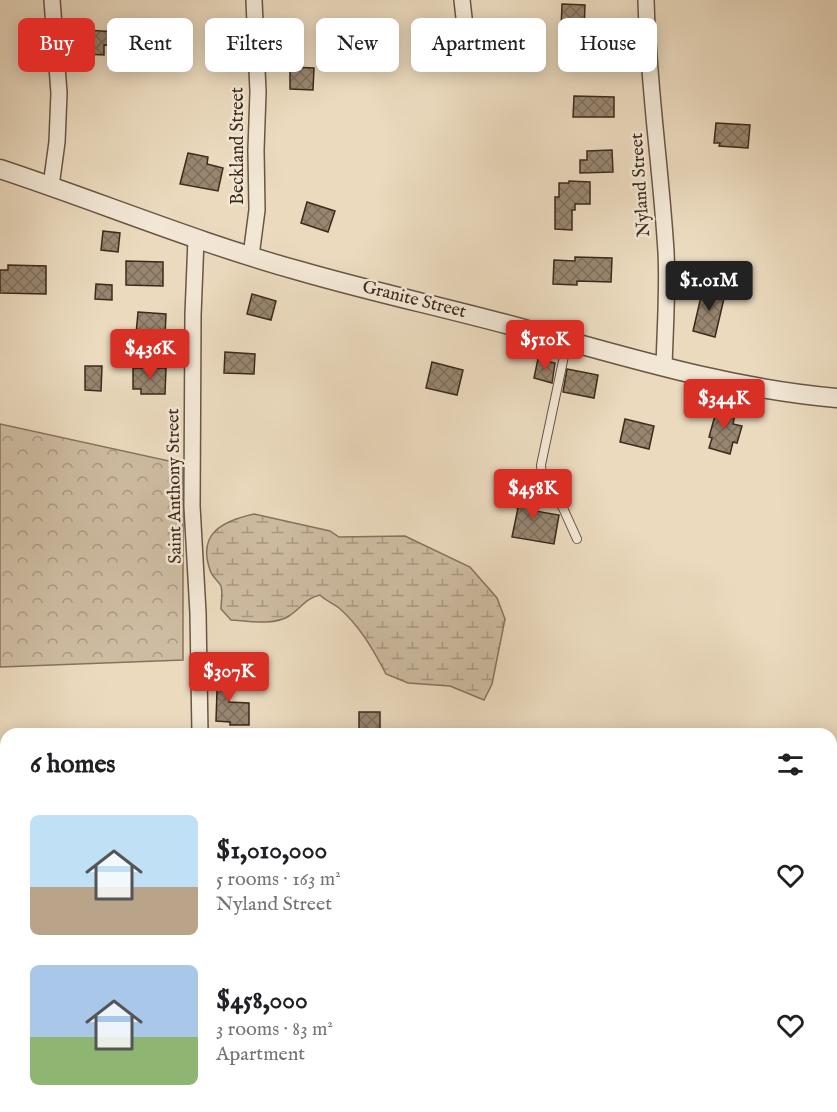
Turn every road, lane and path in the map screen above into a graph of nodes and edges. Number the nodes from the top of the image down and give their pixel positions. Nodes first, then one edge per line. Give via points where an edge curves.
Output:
1 (52, 0) edge
2 (254, 0) edge
3 (462, 0) edge
4 (646, 0) edge
5 (464, 18) edge
6 (0, 169) edge
7 (51, 186) junction
8 (196, 239) junction
9 (251, 256) junction
10 (567, 340) junction
11 (664, 367) junction
12 (837, 399) edge
13 (577, 539) dead end
14 (200, 728) edge

1 - 7 street via 59,93
2 - 9 street, Beckland Street via 257,210
3 - 5 street
4 - 11 street, Nyland Street via 666,255
6 - 7 street, Granite Street
7 - 8 street, Granite Street
8 - 9 street, Granite Street
8 - 14 street, Saint Anthony Street via 192,506
9 - 10 street, Granite Street
10 - 11 street, Granite Street
10 - 13 lane via 541,465 542,476
11 - 12 street, Granite Street via 745,387

